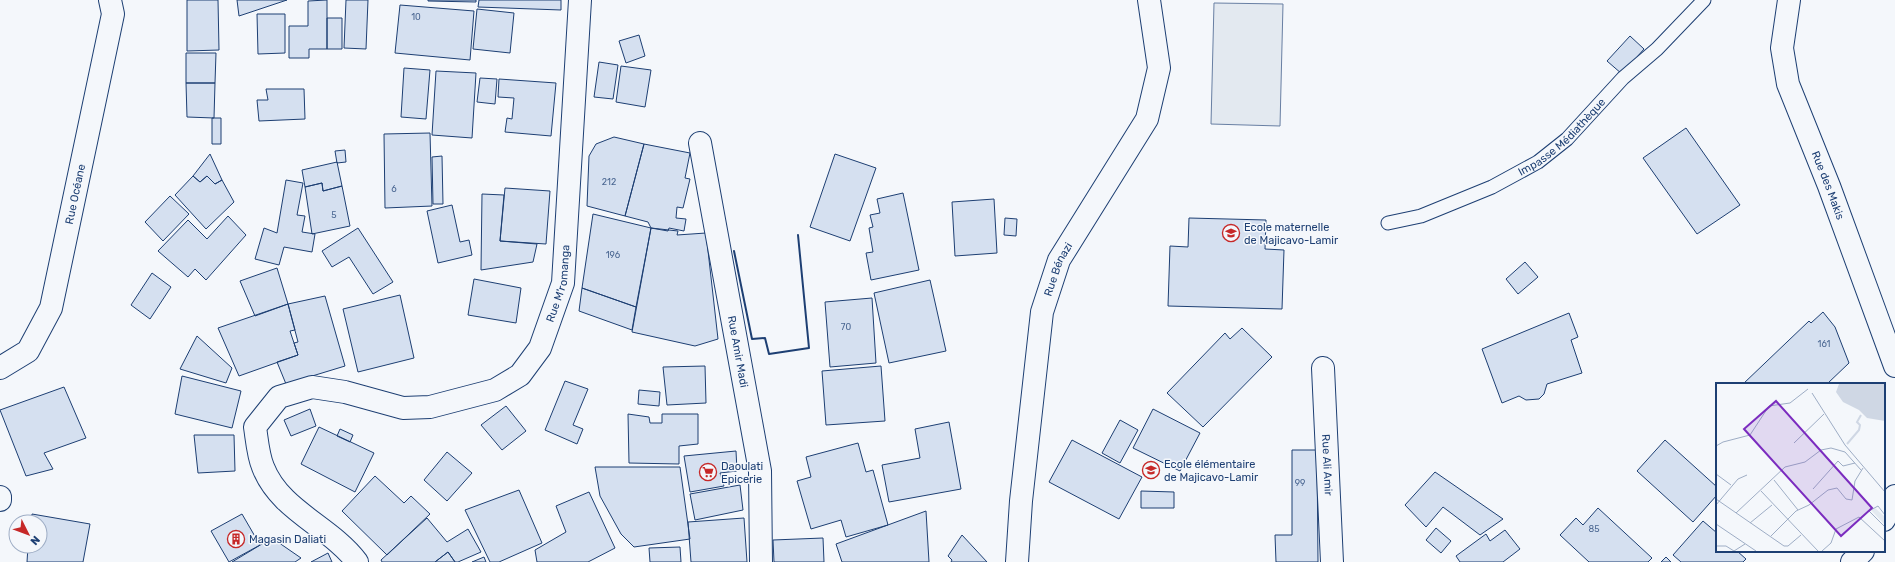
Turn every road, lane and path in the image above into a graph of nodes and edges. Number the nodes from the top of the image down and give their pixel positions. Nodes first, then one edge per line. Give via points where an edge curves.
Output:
1 (110, 0) edge
2 (580, 0) edge
3 (1149, 0) edge
4 (1704, 0) edge
5 (1789, 0) edge
6 (700, 143) dead end
7 (1388, 223) dead end
8 (1895, 366) edge
9 (0, 368) edge
10 (1323, 368) dead end
11 (1895, 496) edge
12 (0, 497) edge
13 (0, 500) edge
14 (1885, 518) edge
15 (1862, 552) edge
16 (357, 562) edge
17 (761, 562) edge
18 (1017, 562) edge
19 (1332, 562) edge
20 (1852, 562) edge

1 - 9 street, Rue Océane via 113,14 51,308 28,351
2 - 16 street, Rue M'romanga via 563,282 540,348 520,375 495,390 430,407 403,408 345,392 312,387 279,397 255,427 263,467 278,492 350,553
3 - 18 street, Rue Bénazi via 1159,68 1147,119 1059,260 1042,312 1020,501
4 - 7 lane, Impasse Médiathèque via 1623,78 1567,139 1538,162 1492,187 1421,216
5 - 8 street, Rue des Makis via 1782,48 1788,84
6 - 17 street, Rue Amir Madi via 760,471
10 - 19 street, Rue Ali Amir
11 - 14 street
12 - 13 street
15 - 20 street

